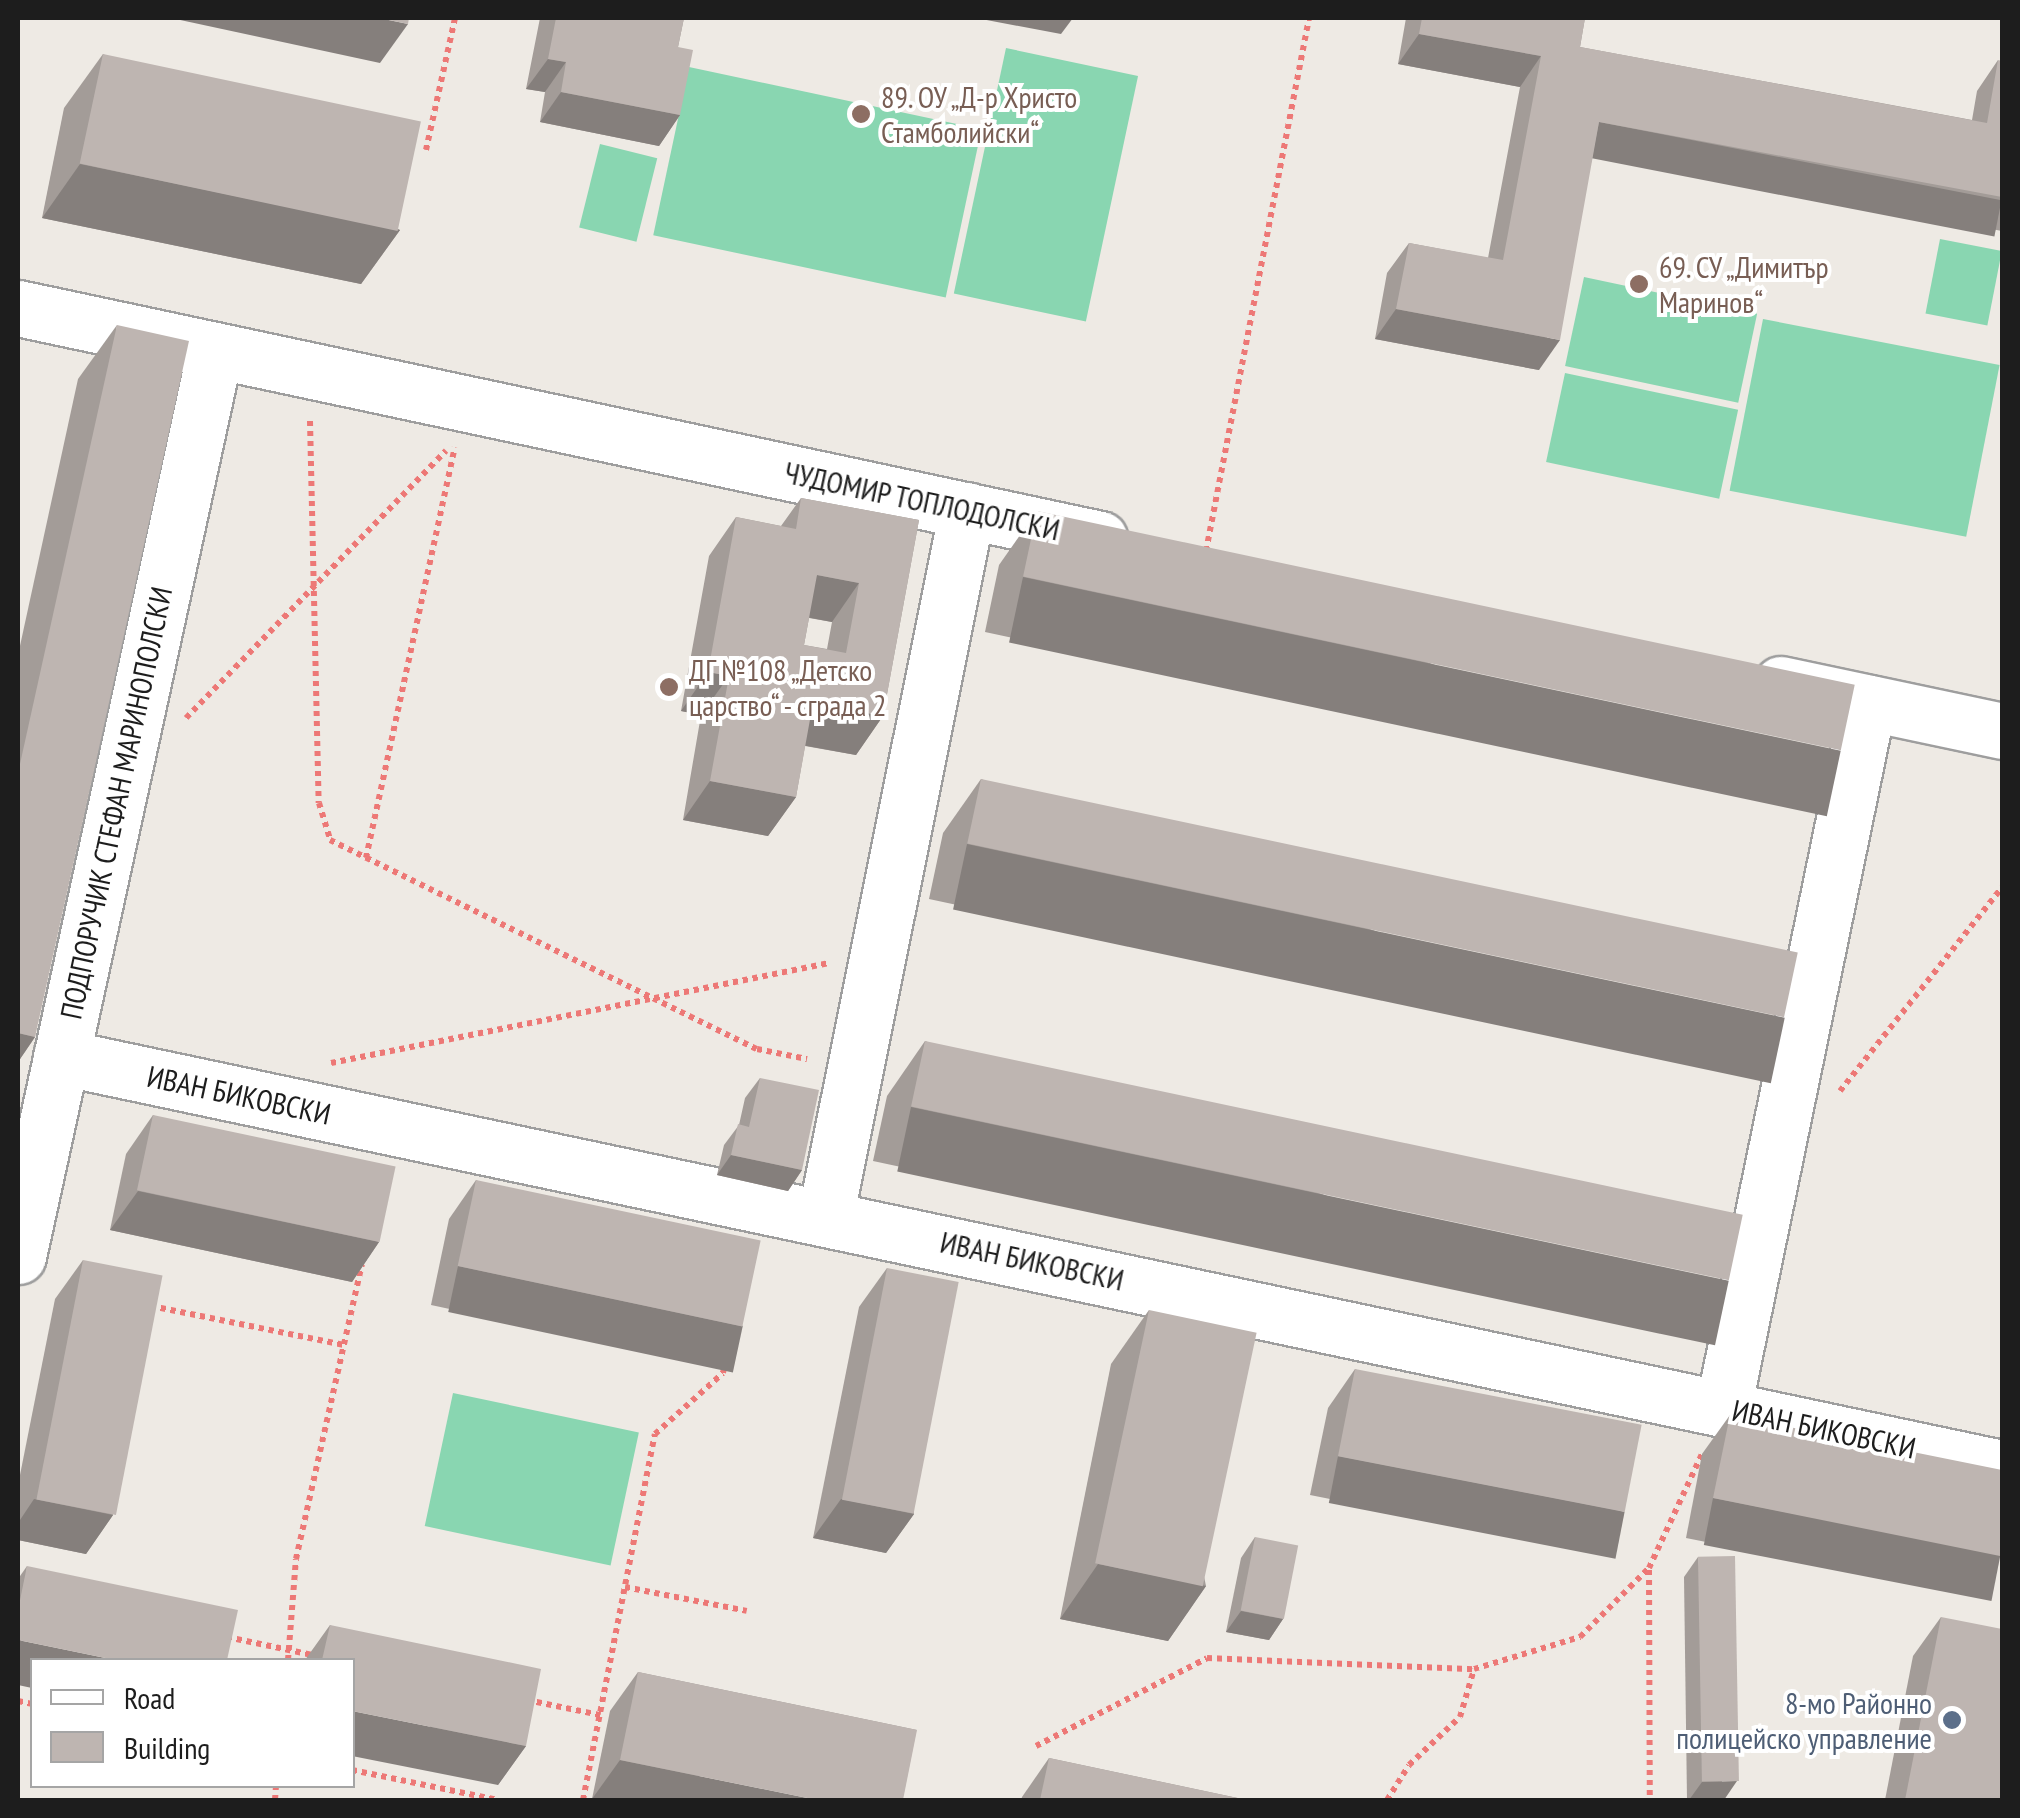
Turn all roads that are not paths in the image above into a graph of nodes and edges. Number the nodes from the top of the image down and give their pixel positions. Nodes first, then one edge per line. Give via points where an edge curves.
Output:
1 (18, 308) edge
2 (215, 350) junction
3 (967, 510) junction
4 (1204, 560) edge
5 (1735, 674) edge
6 (1868, 703) junction
7 (2002, 731) edge
8 (60, 1057) junction
9 (826, 1218) junction
10 (18, 1256) edge
11 (1723, 1408) junction
12 (2002, 1468) edge

1 - 2 street, ЧУДОМИР ТОПЛОДОЛСКИ
2 - 3 street, ЧУДОМИР ТОПЛОДОЛСКИ
2 - 8 street, ПОДПОРУЧИК СТЕФАН МАРИНОПОЛСКИ
3 - 4 street, ЧУДОМИР ТОПЛОДОЛСКИ
3 - 9 street
5 - 6 street
6 - 7 street
6 - 11 street
8 - 9 street, ИВАН БИКОВСКИ
8 - 10 street, ПОДПОРУЧИК СТЕФАН МАРИНОПОЛСКИ
9 - 11 street, ИВАН БИКОВСКИ
11 - 12 street, ИВАН БИКОВСКИ

